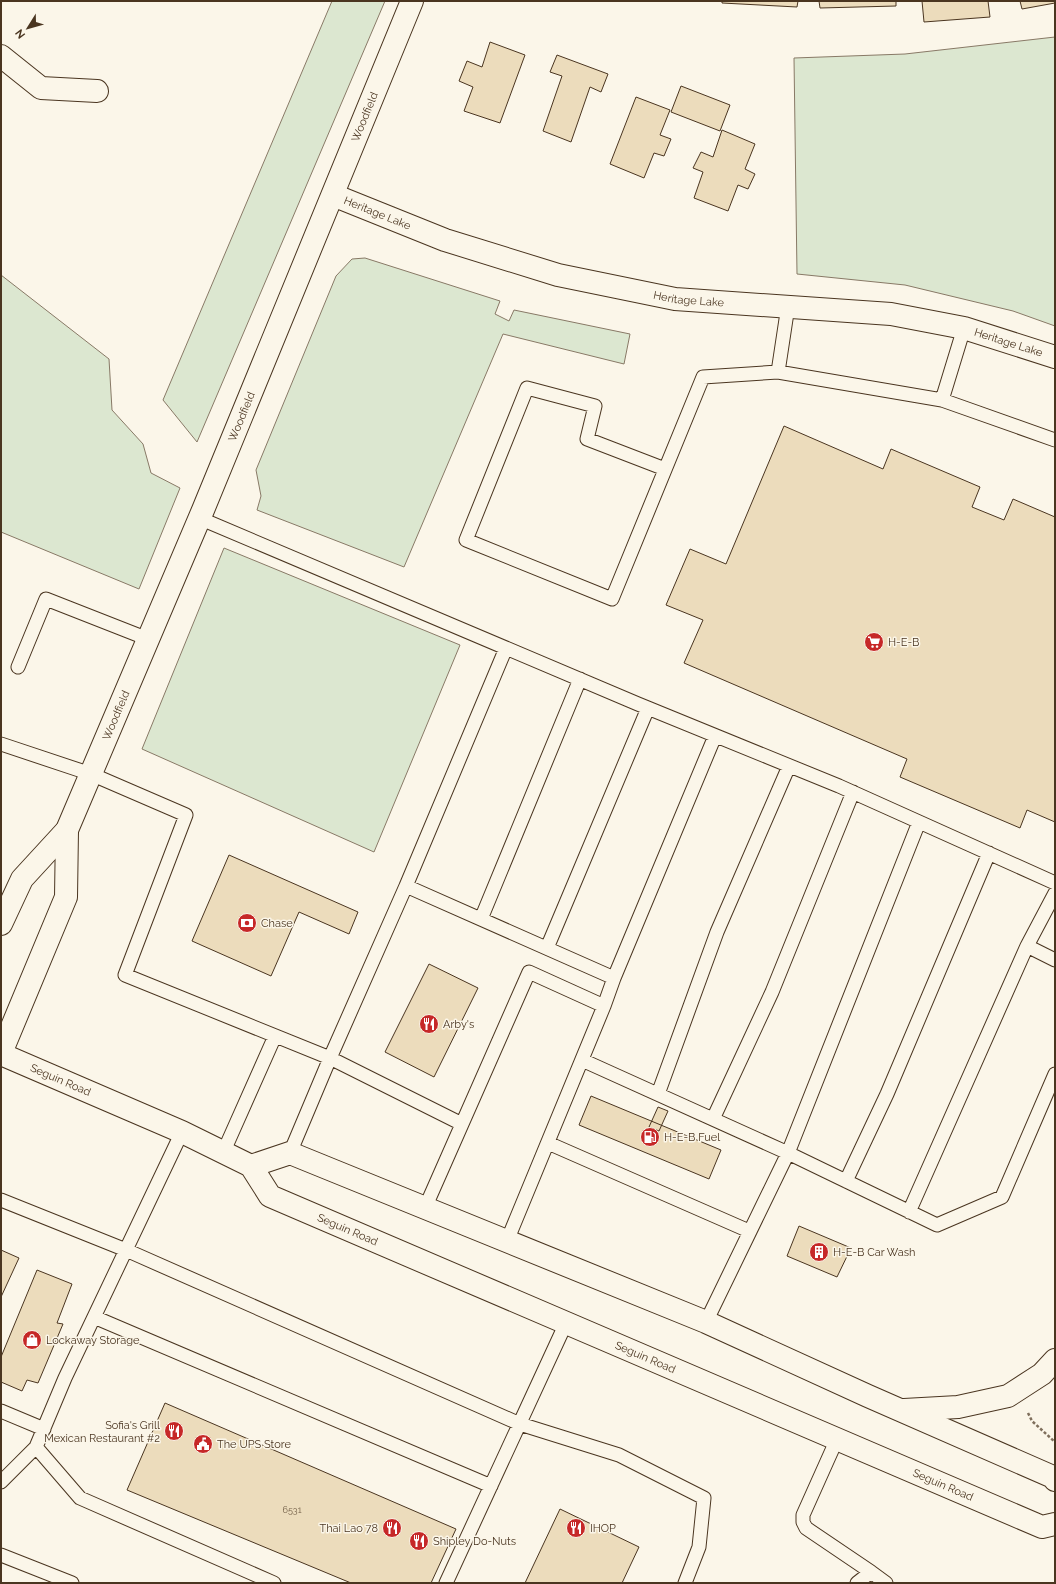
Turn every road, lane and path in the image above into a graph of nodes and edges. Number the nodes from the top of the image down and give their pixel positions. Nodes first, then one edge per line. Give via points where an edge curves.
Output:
1 (412, 1) edge
2 (1, 56) edge
3 (97, 91) dead end
4 (333, 195) junction
5 (788, 306) junction
6 (964, 328) junction
7 (1055, 357) edge
8 (778, 372) junction
9 (942, 400) junction
10 (1055, 440) edge
11 (665, 469) junction
12 (199, 518) junction
13 (148, 639) junction
14 (506, 648) junction
15 (18, 667) dead end
16 (580, 679) junction
17 (648, 708) junction
18 (715, 736) junction
19 (1, 744) edge
20 (789, 766) junction
21 (91, 774) junction
22 (853, 792) junction
23 (919, 822) junction
24 (68, 830) junction
25 (989, 853) junction
26 (1055, 883) edge
27 (406, 886) junction
28 (1055, 893) edge
29 (481, 919) junction
30 (1, 924) edge
31 (1027, 946) junction
32 (547, 948) junction
33 (1055, 960) edge
34 (614, 978) junction
35 (604, 1006) junction
36 (275, 1036) junction
37 (1, 1054) edge
38 (330, 1058) junction
39 (582, 1060) junction
40 (1055, 1074) edge
41 (658, 1094) junction
42 (713, 1119) junction
43 (462, 1124) junction
44 (182, 1132) junction
45 (548, 1143) junction
46 (223, 1153) junction
47 (290, 1153) junction
48 (788, 1153) junction
49 (251, 1166) junction
50 (846, 1181) junction
51 (1, 1200) edge
52 (425, 1208) junction
53 (909, 1212) junction
54 (749, 1230) junction
55 (507, 1241) junction
56 (126, 1250) junction
57 (94, 1317) junction
58 (706, 1322) junction
59 (566, 1323) junction
60 (1055, 1360) edge
61 (1025, 1407) dead end
62 (899, 1410) junction
63 (1, 1411) edge
64 (520, 1424) junction
65 (44, 1429) junction
66 (837, 1439) junction
67 (1055, 1442) edge
68 (36, 1447) junction
69 (1055, 1480) edge
70 (1, 1482) edge
71 (491, 1486) junction
72 (1055, 1524) edge
73 (1, 1555) edge
74 (871, 1572) junction
75 (72, 1583) edge
76 (274, 1583) edge
77 (446, 1583) edge
78 (685, 1583) edge
79 (857, 1583) edge
80 (886, 1583) edge

1 - 4 main road, Woodfield
2 - 3 main road via 41,88
4 - 5 main road, Heritage Lake via 445,240 558,275 675,298
4 - 12 main road, Woodfield
5 - 6 main road, Heritage Lake via 891,314
5 - 8 lane
6 - 7 main road, Heritage Lake
6 - 9 lane
8 - 9 lane
8 - 11 lane via 703,377
9 - 10 lane
11 - 11 lane via 612,599 466,540 528,388 595,406 587,439
12 - 13 main road, Woodfield
12 - 14 lane
13 - 15 lane via 46,599
13 - 21 main road, Woodfield
14 - 16 lane
14 - 27 lane
16 - 17 lane
16 - 29 lane
17 - 18 lane
17 - 32 lane
18 - 20 lane
18 - 34 lane
19 - 21 lane
20 - 22 lane
20 - 41 lane via 717,932
21 - 24 main road, Woodfield
21 - 36 lane via 186,815 125,975
22 - 23 lane
22 - 42 lane via 772,992
23 - 25 lane
23 - 48 lane
24 - 30 main road, Woodfield via 22,879
24 - 37 main road, Woodfield via 66,897
25 - 26 lane
25 - 50 lane via 887,1094
27 - 29 lane
27 - 38 lane
28 - 31 lane
29 - 32 lane
31 - 33 lane
31 - 53 lane
32 - 34 lane
34 - 35 lane
35 - 39 lane
35 - 43 lane via 529,972
36 - 38 lane
36 - 46 lane
37 - 44 main road, Seguin Road
38 - 43 lane
38 - 47 lane
39 - 41 lane
39 - 45 lane
40 - 53 lane via 1002,1197 937,1225
41 - 42 lane
42 - 48 lane
43 - 52 lane
44 - 46 main road, Seguin Road
44 - 56 lane
45 - 54 lane
45 - 55 lane
46 - 49 main road, Seguin Road
47 - 49 main road
47 - 52 main road
48 - 50 lane
48 - 54 lane
49 - 59 main road, Seguin Road via 270,1196
50 - 53 lane
51 - 56 lane
52 - 55 main road
54 - 58 lane
55 - 58 main road
56 - 57 lane
56 - 64 lane
57 - 65 lane
57 - 71 lane
58 - 62 main road
59 - 64 lane
59 - 66 main road, Seguin Road
60 - 62 main road via 1042,1374 1008,1396 958,1407
61 - 67 path via 1032,1421
62 - 69 main road
63 - 65 lane
64 - 71 lane
64 - 78 lane via 619,1455 704,1498 699,1547
65 - 68 lane
66 - 72 main road, Seguin Road via 1042,1527
66 - 74 lane via 803,1515 803,1522 806,1528
68 - 70 lane
68 - 76 lane via 80,1498
71 - 77 lane
73 - 75 lane
74 - 79 lane
74 - 80 lane

